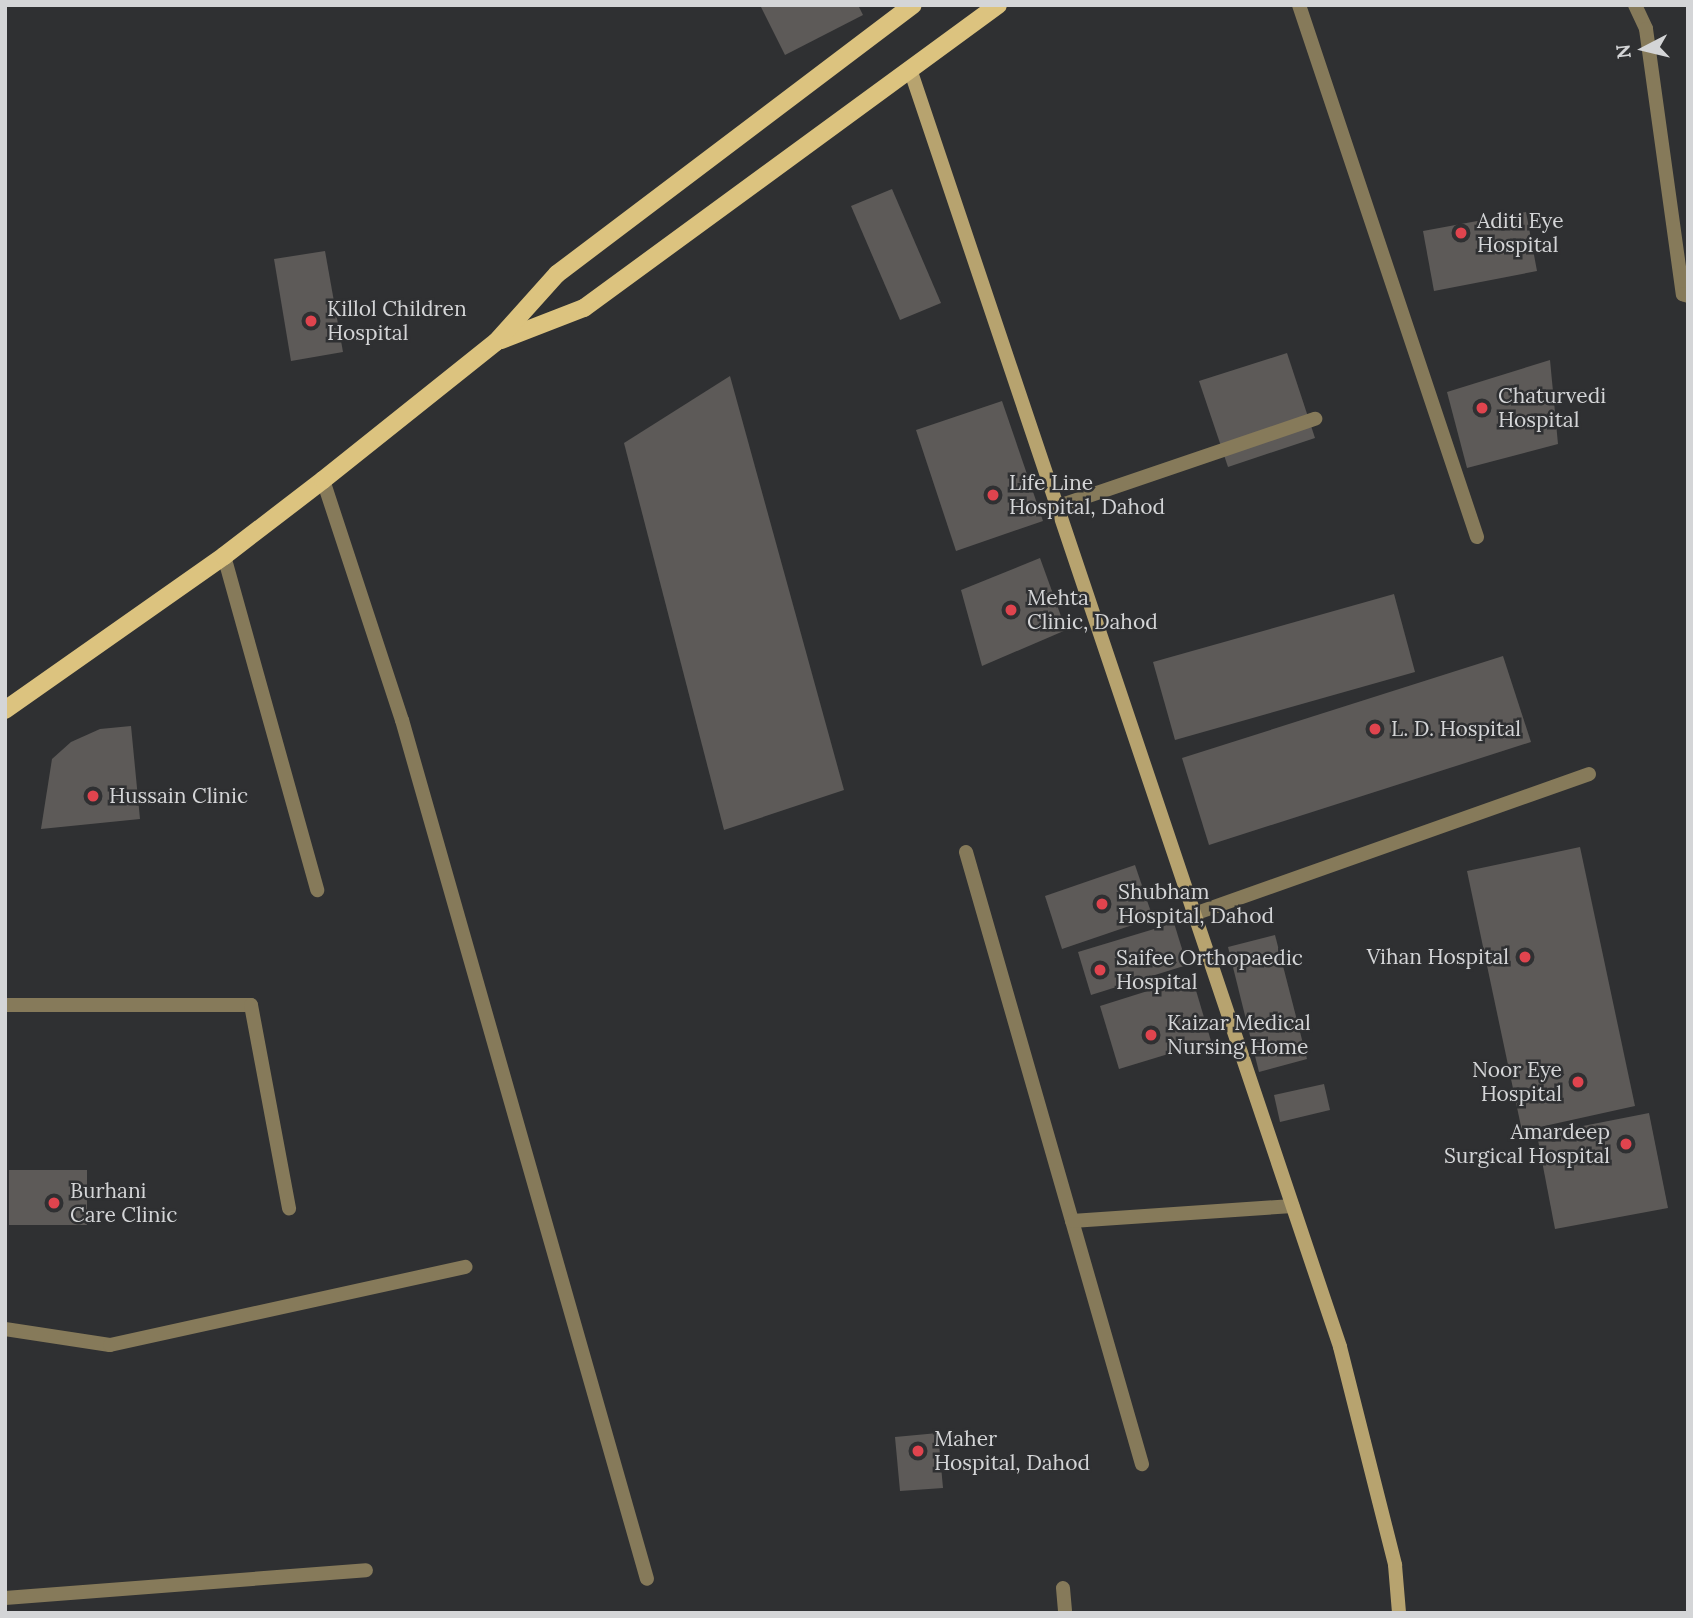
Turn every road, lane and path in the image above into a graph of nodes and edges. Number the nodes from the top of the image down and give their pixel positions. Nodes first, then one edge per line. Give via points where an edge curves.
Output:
1 (913, 5) edge
2 (998, 5) edge
3 (1299, 5) edge
4 (1635, 5) edge
5 (910, 69) junction
6 (1688, 296) edge
7 (496, 342) junction
8 (1315, 419) dead end
9 (323, 480) junction
10 (1056, 507) junction
11 (1477, 537) dead end
12 (224, 556) junction
13 (5, 710) edge
14 (1589, 774) dead end
15 (966, 852) dead end
16 (317, 890) dead end
17 (1194, 914) junction
18 (5, 1005) edge
19 (1292, 1206) junction
20 (289, 1208) dead end
21 (1072, 1222) junction
22 (466, 1267) dead end
23 (5, 1329) edge
24 (1142, 1464) dead end
25 (366, 1570) dead end
26 (647, 1579) dead end
27 (1063, 1588) dead end
28 (5, 1598) edge
29 (1065, 1613) edge
30 (1398, 1613) edge

1 - 7 main road via 557,274
2 - 5 main road
3 - 11 street
4 - 6 street via 1646,29 1683,294
5 - 7 main road via 584,308
5 - 10 street
7 - 9 main road
8 - 10 street
9 - 12 main road
9 - 26 street via 402,720
10 - 17 street
12 - 13 main road
12 - 16 street
14 - 17 street
15 - 21 street
17 - 19 street
18 - 20 street via 251,1005
19 - 21 street
19 - 30 street via 1340,1347 1395,1565
21 - 24 street
22 - 23 street via 110,1345
25 - 28 street
27 - 29 street

